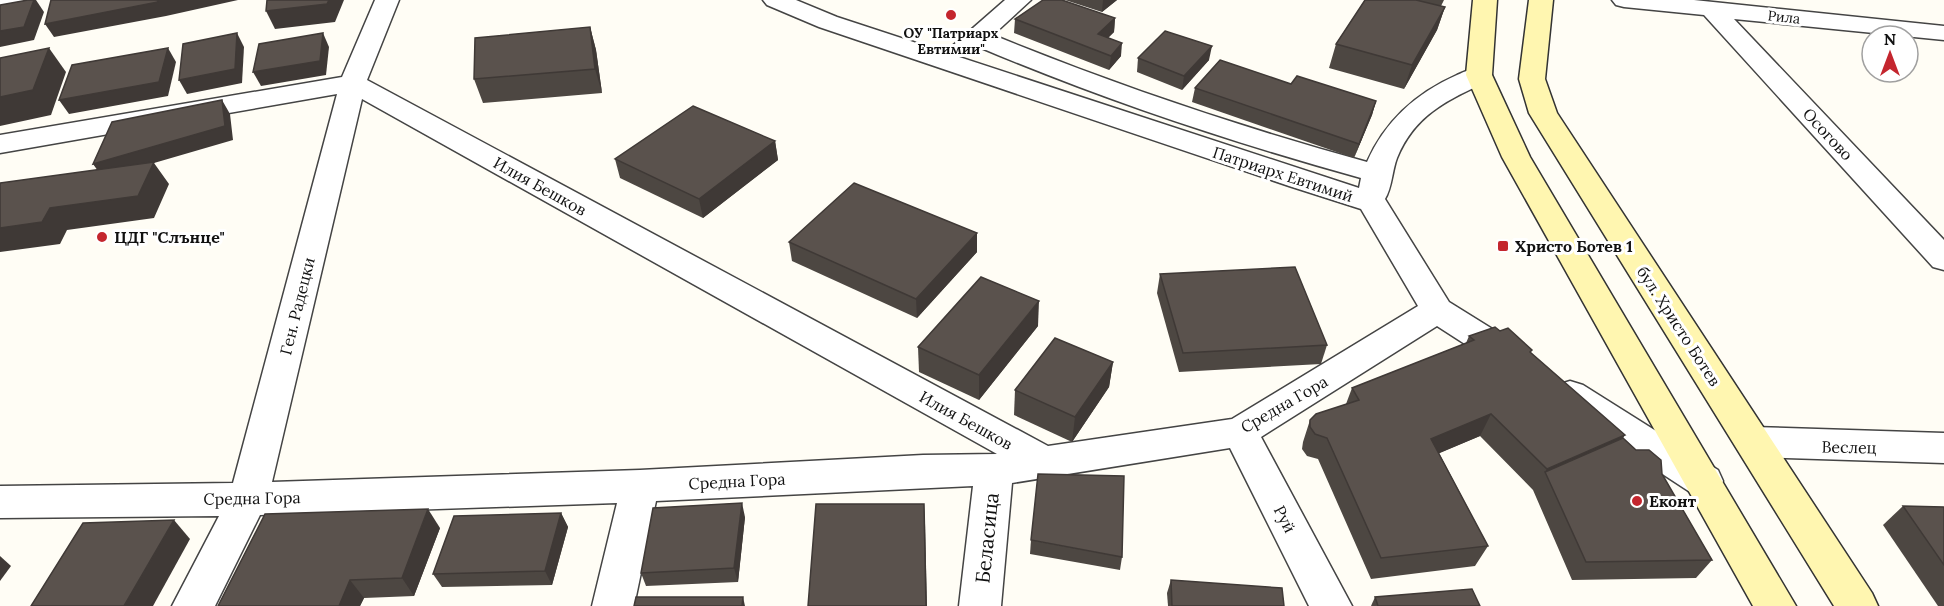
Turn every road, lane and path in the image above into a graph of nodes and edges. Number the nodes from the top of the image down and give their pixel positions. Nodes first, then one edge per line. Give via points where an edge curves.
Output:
1 (22, 0) edge
2 (387, 0) edge
3 (775, 0) edge
4 (1019, 0) edge
5 (1485, 0) edge
6 (1541, 0) edge
7 (1624, 0) edge
8 (0, 4) edge
9 (1712, 10) junction
10 (1944, 33) edge
11 (977, 37) junction
12 (946, 62) junction
13 (1479, 75) junction
14 (352, 82) junction
15 (0, 144) edge
16 (1374, 188) junction
17 (1944, 259) edge
18 (1437, 310) junction
19 (1240, 432) junction
20 (1753, 442) junction
21 (1944, 448) edge
22 (1042, 461) junction
23 (994, 470) junction
24 (1704, 481) junction
25 (640, 486) junction
26 (248, 499) junction
27 (0, 502) edge
28 (193, 606) edge
29 (614, 606) edge
30 (980, 606) edge
31 (1331, 606) edge
32 (1775, 606) edge
33 (1857, 606) edge

1 - 8 street
2 - 14 street, Ген. Радецки
3 - 12 street, Патриарх Евтимий
4 - 11 street
5 - 13 main road
6 - 20 main road, бул. Христо Ботев via 1532,79 1543,112
7 - 9 street, Рила
9 - 10 street, Рила
9 - 17 street, Осогово
11 - 12 street
11 - 16 street, Патриарх Евтимий via 1056,72 1316,157
12 - 16 street, Патриарх Евтимий via 1299,180
13 - 16 street via 1434,97 1392,138
13 - 24 main road via 1516,157
14 - 15 street
14 - 22 street, Илия Бешков
14 - 26 street, Ген. Радецки
16 - 18 street, Патриарх Евтимий
18 - 19 street, Средна Гора
18 - 24 street, Патриарх Евтимий
19 - 22 street, Средна Гора
19 - 31 street, Руй
20 - 21 street, Веслец
20 - 33 main road, бул. Христо Ботев
22 - 23 street, Средна Гора
23 - 25 street, Средна Гора
23 - 30 street, Беласица
24 - 32 main road
25 - 26 street, Средна Гора
25 - 29 street
26 - 27 street, Средна Гора
26 - 28 street, Ген. Радецки

